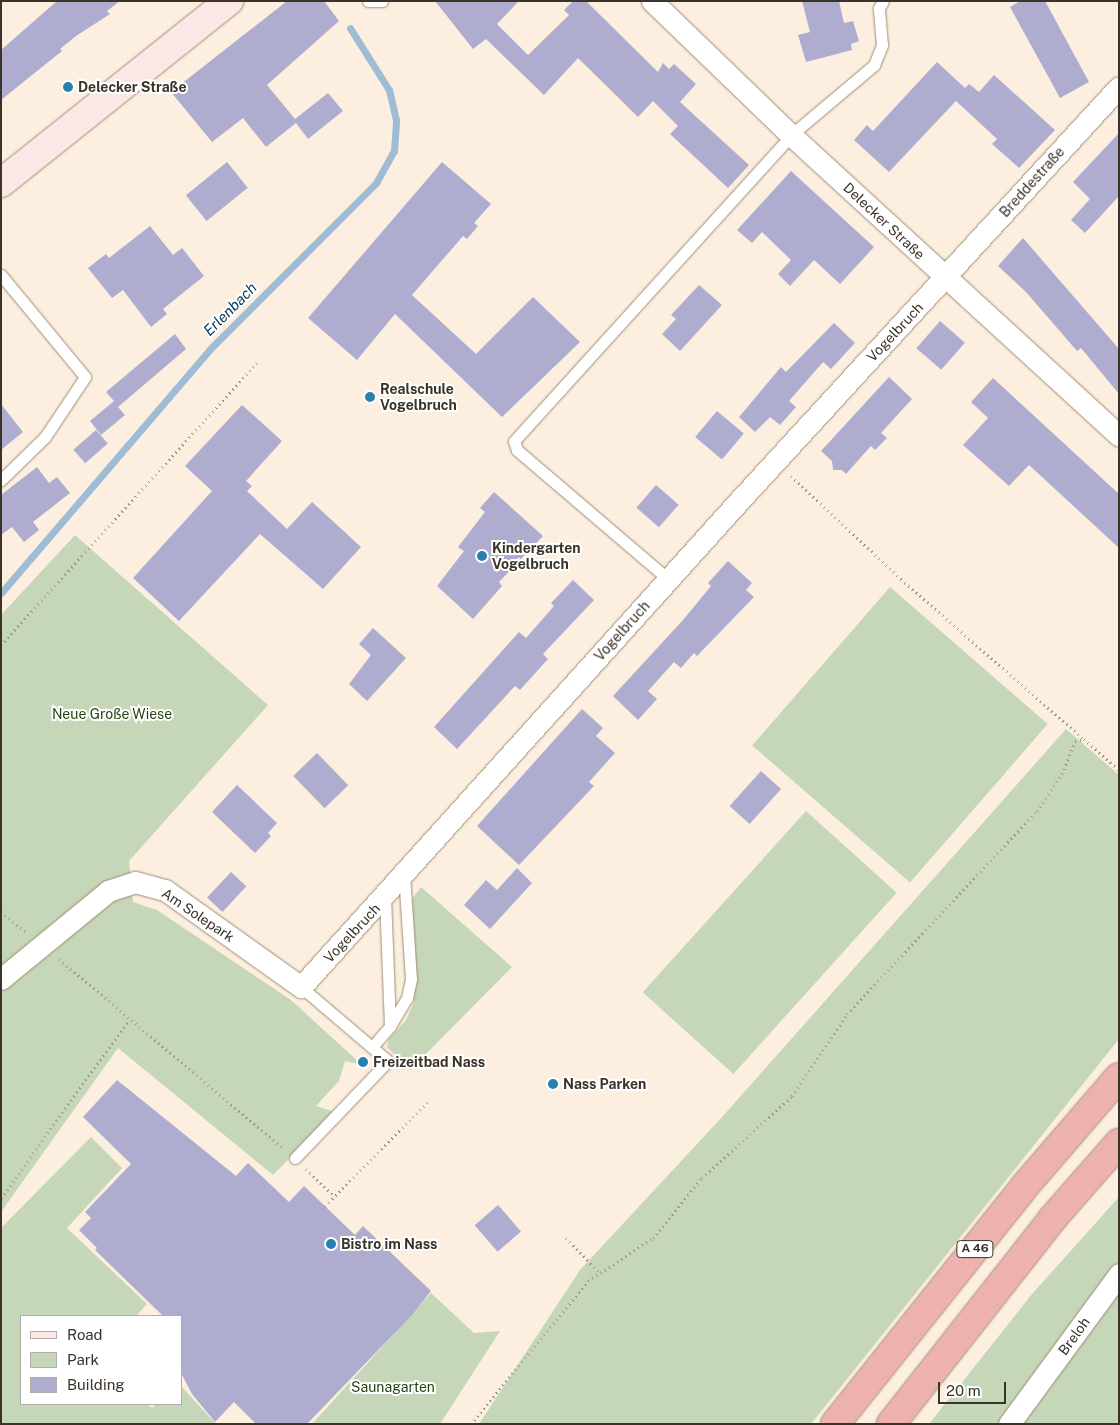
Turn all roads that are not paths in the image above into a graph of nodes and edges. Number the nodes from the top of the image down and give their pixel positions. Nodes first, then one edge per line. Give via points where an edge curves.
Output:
1 (230, 1) edge
2 (368, 1) edge
3 (382, 1) edge
4 (652, 1) edge
5 (883, 1) edge
6 (1119, 87) edge
7 (791, 135) junction
8 (1, 183) edge
9 (1, 275) edge
10 (945, 278) junction
11 (1119, 436) edge
12 (1, 480) edge
13 (668, 579) junction
14 (404, 874) junction
15 (385, 896) junction
16 (1, 979) edge
17 (301, 987) junction
18 (390, 1026) junction
19 (372, 1047) junction
20 (1119, 1078) edge
21 (1119, 1143) edge
22 (295, 1158) road end
23 (1119, 1274) edge
24 (1011, 1423) edge
25 (835, 1424) edge
26 (891, 1424) edge

1 - 8 street
2 - 3 lane
4 - 7 street, Delecker Straße
5 - 7 lane via 879,8 881,52 874,66
6 - 10 street, Breddestraße
7 - 10 street, Delecker Straße
7 - 13 lane via 514,441 517,450
9 - 12 lane via 85,377 45,436
10 - 11 street, Delecker Straße
10 - 13 street, Vogelbruch
13 - 14 street, Vogelbruch
14 - 15 street, Vogelbruch
14 - 18 lane via 411,979 407,998
15 - 17 street, Vogelbruch
15 - 18 lane
16 - 17 street, Am Solepark via 44,947 108,891 125,883 145,883 165,890
17 - 19 lane, Am Solepark
18 - 19 lane
19 - 22 lane, Am Solepark via 388,1061
20 - 25 highway, A 46 via 1024,1187
21 - 26 highway via 1053,1218
23 - 24 street, Breloh

